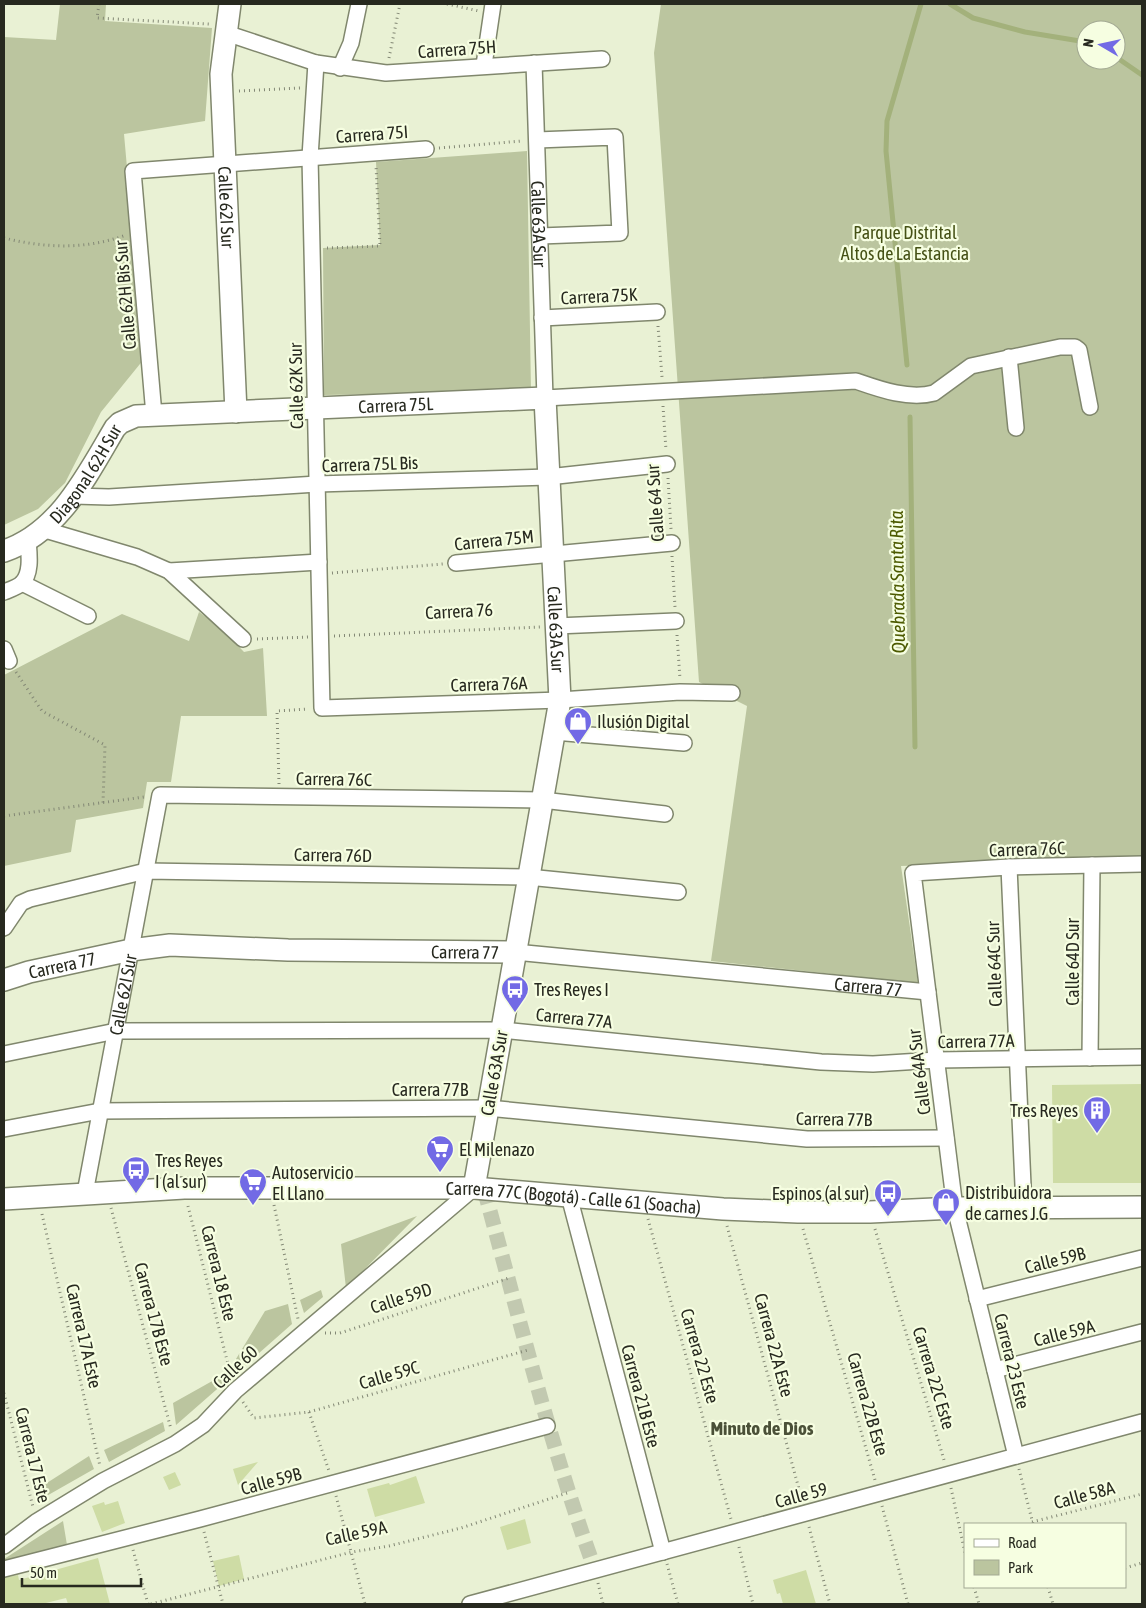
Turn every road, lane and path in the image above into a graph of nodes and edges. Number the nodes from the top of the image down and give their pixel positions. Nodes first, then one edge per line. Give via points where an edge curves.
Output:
1 (99, 4) edge
2 (230, 4) edge
3 (359, 4) edge
4 (400, 4) edge
5 (447, 4) edge
6 (492, 9) edge
7 (226, 29) junction
8 (602, 60) dead end
9 (316, 63) junction
10 (534, 63) junction
11 (484, 65) junction
12 (340, 68) junction
13 (386, 73) junction
14 (314, 88) junction
15 (221, 92) junction
16 (537, 140) junction
17 (426, 149) joint
18 (376, 152) junction
19 (310, 158) junction
20 (225, 164) junction
21 (133, 171) joint
22 (138, 230) junction
23 (540, 236) junction
24 (4, 238) edge
25 (312, 249) junction
26 (658, 312) joint
27 (542, 318) junction
28 (1009, 357) junction
29 (662, 392) junction
30 (545, 398) junction
31 (1090, 407) dead end
32 (316, 408) junction
33 (236, 412) junction
34 (154, 415) junction
35 (128, 418) joint
36 (1016, 428) dead end
37 (667, 464) junction
38 (548, 477) junction
39 (317, 484) junction
40 (74, 496) junction
41 (35, 535) junction
42 (672, 543) junction
43 (4, 552) edge
44 (552, 553) junction
45 (456, 563) joint
46 (319, 568) junction
47 (168, 571) junction
48 (22, 583) junction
49 (4, 592) edge
50 (88, 616) dead end
51 (676, 621) junction
52 (556, 626) junction
53 (321, 636) junction
54 (243, 639) joint
55 (6, 655) edge
56 (680, 692) junction
57 (732, 693) dead end
58 (560, 700) junction
59 (322, 708) junction
60 (554, 732) junction
61 (684, 743) dead end
62 (160, 795) junction
63 (280, 797) junction
64 (542, 800) junction
65 (103, 803) junction
66 (665, 814) dead end
67 (4, 816) edge
68 (1142, 864) edge
69 (1092, 865) junction
70 (1009, 867) junction
71 (146, 871) junction
72 (913, 873) joint
73 (528, 877) junction
74 (678, 892) dead end
75 (4, 928) edge
76 (131, 950) junction
77 (515, 952) junction
78 (4, 980) edge
79 (928, 992) junction
80 (502, 1030) junction
81 (116, 1031) junction
82 (4, 1054) edge
83 (1142, 1057) edge
84 (1090, 1058) junction
85 (937, 1060) junction
86 (1016, 1060) junction
87 (488, 1108) junction
88 (100, 1110) junction
89 (4, 1129) edge
90 (946, 1138) junction
91 (270, 1187) junction
92 (184, 1188) junction
93 (474, 1188) junction
94 (106, 1192) junction
95 (85, 1193) junction
96 (38, 1196) junction
97 (569, 1196) junction
98 (4, 1199) edge
99 (643, 1202) junction
100 (1142, 1207) edge
101 (955, 1208) junction
102 (1024, 1208) junction
103 (723, 1209) junction
104 (798, 1212) junction
105 (870, 1212) junction
106 (1142, 1258) edge
107 (509, 1278) dead end
108 (977, 1299) junction
109 (1142, 1332) edge
110 (301, 1333) junction
111 (528, 1350) dead end
112 (995, 1370) junction
113 (235, 1390) junction
114 (4, 1393) edge
115 (309, 1412) junction
116 (254, 1418) joint
117 (1142, 1422) edge
118 (547, 1426) dead end
119 (175, 1444) junction
120 (1016, 1456) junction
121 (948, 1474) junction
122 (103, 1482) junction
123 (332, 1483) junction
124 (879, 1493) junction
125 (567, 1494) dead end
126 (1142, 1494) edge
127 (806, 1513) junction
128 (200, 1520) junction
129 (36, 1522) junction
130 (1033, 1523) edge
131 (735, 1532) junction
132 (129, 1537) junction
133 (4, 1546) edge
134 (964, 1549) edge
135 (352, 1552) junction
136 (663, 1552) junction
137 (1142, 1563) edge
138 (1126, 1568) edge
139 (4, 1569) edge
140 (595, 1570) junction
141 (218, 1587) junction
142 (974, 1588) edge
143 (1050, 1588) edge
144 (150, 1604) edge
145 (223, 1604) edge
146 (365, 1604) edge
147 (470, 1604) edge
148 (603, 1604) edge
149 (678, 1604) edge
150 (753, 1604) edge
151 (830, 1604) edge
152 (908, 1604) edge
153 (979, 1604) edge
154 (1053, 1604) edge

1 - 7 path via 97,18
2 - 7 street, Calle 62I Sur
3 - 12 street via 351,43
4 - 13 path
5 - 6 path
6 - 11 street
7 - 9 street, Carrera 75H
7 - 15 street, Calle 62I Sur
8 - 10 street, Carrera 75H
9 - 12 street, Carrera 75H
9 - 14 street, Calle 62K Sur
10 - 11 street, Carrera 75H
10 - 16 street, Calle 63A Sur
11 - 13 street, Carrera 75H
12 - 13 street, Carrera 75H
14 - 15 path
14 - 19 street, Calle 62K Sur
15 - 20 street, Calle 62I Sur
16 - 17 path, Carrera 75I
16 - 23 street, Calle 63A Sur
16 - 23 street via 615,137 620,233
17 - 18 street, Carrera 75I
18 - 19 street, Carrera 75I
18 - 25 path via 380,246
19 - 20 street, Carrera 75I
19 - 25 street, Calle 62K Sur
20 - 21 street, Carrera 75I
20 - 33 street, Calle 62I Sur
21 - 22 street, Calle 62H Bis Sur
22 - 24 path via 113,240 64,247 31,245
22 - 34 street, Calle 62H Bis Sur
23 - 27 street, Calle 63A Sur
25 - 32 street, Calle 62K Sur
26 - 27 street, Carrera 75K
26 - 29 path, Calle 64 Sur
27 - 30 street, Calle 63A Sur
28 - 29 street, Carrera 75L via 970,366 927,395 895,393 856,381
28 - 31 street, Carrera 75L via 1060,347 1080,350
28 - 36 street
29 - 30 street, Carrera 75L
29 - 37 path, Calle 64 Sur
30 - 32 street, Carrera 75L
30 - 38 street, Calle 63A Sur
32 - 33 street, Carrera 75L
32 - 39 street, Calle 62K Sur
33 - 34 street, Carrera 75L
34 - 35 street, Carrera 75L
35 - 40 street, Diagonal 62H Sur via 115,428
37 - 38 street, Carrera 75L Bis
37 - 42 path, Calle 64 Sur
38 - 39 street, Carrera 75L Bis
38 - 44 street, Calle 63A Sur
39 - 40 street, Carrera 75L Bis via 108,497
39 - 46 street, Calle 62K Sur
40 - 41 street, Diagonal 62H Sur
41 - 43 street, Diagonal 62H Sur
41 - 47 street via 136,557
41 - 48 street via 28,572
42 - 44 street, Carrera 75M
42 - 51 path, Calle 64 Sur
44 - 45 street, Carrera 75M
44 - 52 street, Calle 63A Sur
45 - 46 path, Carrera 75M
46 - 47 street
46 - 53 street, Calle 62K Sur
47 - 54 street
48 - 49 street
48 - 50 street
51 - 52 street
51 - 56 path, Calle 64 Sur
52 - 53 path, Carrera 76
52 - 58 street, Calle 63A Sur
53 - 54 path, Carrera 76
53 - 59 street, Calle 62K Sur
55 - 65 path via 42,711 105,745
56 - 57 street, Carrera 76A
56 - 58 street, Carrera 76A
58 - 59 street, Carrera 76A
58 - 60 street, Calle 63A Sur
59 - 63 path via 277,711
60 - 61 street
60 - 64 street, Calle 63A Sur
62 - 63 street, Carrera 76C
62 - 65 path
62 - 71 street, Calle 62I Sur
63 - 64 street, Carrera 76C
64 - 66 street, Carrera 76C
64 - 73 street, Calle 63A Sur
65 - 67 path
68 - 69 street, Carrera 76C
69 - 70 street, Carrera 76C
69 - 84 street, Calle 64D Sur
70 - 72 street, Carrera 76C
70 - 86 street, Calle 64C Sur
71 - 73 street, Carrera 76D
71 - 75 street, Carrera 76D via 30,899 21,903
71 - 76 street, Calle 62I Sur
72 - 79 street, Calle 64A Sur
73 - 74 street, Carrera 76D
73 - 77 street, Calle 63A Sur
76 - 77 street, Carrera 77 via 190,945 288,950
76 - 78 street, Carrera 77
76 - 81 street, Calle 62I Sur
77 - 79 street, Carrera 77
77 - 80 street, Calle 63A Sur
79 - 85 street, Calle 64A Sur
80 - 81 street, Carrera 77A
80 - 85 street, Carrera 77A via 821,1062 873,1064
80 - 87 street, Calle 63A Sur
81 - 82 street, Carrera 77A
81 - 88 street, Calle 62I Sur
83 - 84 street, Carrera 77A
84 - 86 street, Carrera 77A
85 - 86 street, Carrera 77A
85 - 90 street, Calle 64A Sur
86 - 102 street, Calle 64C Sur
87 - 88 street, Carrera 77B
87 - 90 street, Carrera 77B via 807,1139
87 - 93 street, Calle 63A Sur
88 - 89 street, Carrera 77B
88 - 95 street, Calle 62I Sur
90 - 101 street, Calle 64A Sur
91 - 92 street, Carrera 77C (Bogotá) - Calle 61 (Soacha)
91 - 93 street, Carrera 77C (Bogotá) - Calle 61 (Soacha)
91 - 110 path
92 - 94 street, Carrera 77C (Bogotá) - Calle 61 (Soacha)
92 - 113 path, Carrera 18 Este
93 - 97 street, Carrera 77C (Bogotá) - Calle 61 (Soacha)
93 - 110 street, Calle 60
94 - 95 street, Carrera 77C (Bogotá) - Calle 61 (Soacha)
94 - 119 path, Carrera 17B Este
95 - 96 street, Carrera 77C (Bogotá) - Calle 61 (Soacha)
96 - 98 street, Carrera 77C (Bogotá) - Calle 61 (Soacha)
96 - 122 path, Carrera 17A Este
97 - 99 street, Carrera 77C (Bogotá) - Calle 61 (Soacha)
97 - 136 street, Carrera 21B Este
99 - 103 street, Carrera 77C (Bogotá) - Calle 61 (Soacha)
99 - 131 path, Carrera 22 Este
100 - 102 street, Carrera 77C (Bogotá) - Calle 61 (Soacha)
101 - 102 street, Carrera 77C (Bogotá) - Calle 61 (Soacha)
101 - 105 street, Carrera 77C (Bogotá) - Calle 61 (Soacha)
101 - 108 street, Carrera 23 Este
103 - 104 street, Carrera 77C (Bogotá) - Calle 61 (Soacha)
103 - 127 path, Carrera 22A Este
104 - 105 street, Carrera 77C (Bogotá) - Calle 61 (Soacha)
104 - 124 path, Carrera 22B Este
105 - 121 path, Carrera 22C Este
106 - 108 street, Calle 59B
107 - 110 path, Calle 59D via 340,1333
108 - 112 street, Carrera 23 Este
109 - 112 street, Calle 59A
110 - 113 street, Calle 60
111 - 115 path, Calle 59C
112 - 120 street, Carrera 23 Este
113 - 116 path, Carrera 18 Este
113 - 119 street, Calle 60 via 203,1425
114 - 129 path, Carrera 17 Este
115 - 116 path, Calle 59C
115 - 123 path
117 - 120 street, Calle 59
118 - 123 street, Calle 59B
119 - 122 street, Calle 60
120 - 121 street, Calle 59
120 - 130 path
121 - 124 street, Calle 59
121 - 134 path, Carrera 22C Este
122 - 129 street, Calle 60
123 - 128 street, Calle 59B
123 - 135 path
124 - 127 street, Calle 59
124 - 152 path, Carrera 22B Este
125 - 135 path, Calle 59A via 461,1528
126 - 130 path, Calle 58A
127 - 131 street, Calle 59
127 - 151 path, Carrera 22A Este
128 - 132 street, Calle 59B
128 - 141 path
129 - 133 street, Calle 60
131 - 136 street, Calle 59
131 - 150 path, Carrera 22 Este
132 - 139 street, Calle 59B
132 - 144 path
135 - 141 path, Calle 59A
135 - 146 path
136 - 140 street, Calle 59
136 - 149 path
137 - 138 path
140 - 147 street, Calle 59
140 - 148 path
141 - 144 path, Calle 59A
141 - 145 path
142 - 153 path
143 - 154 path

